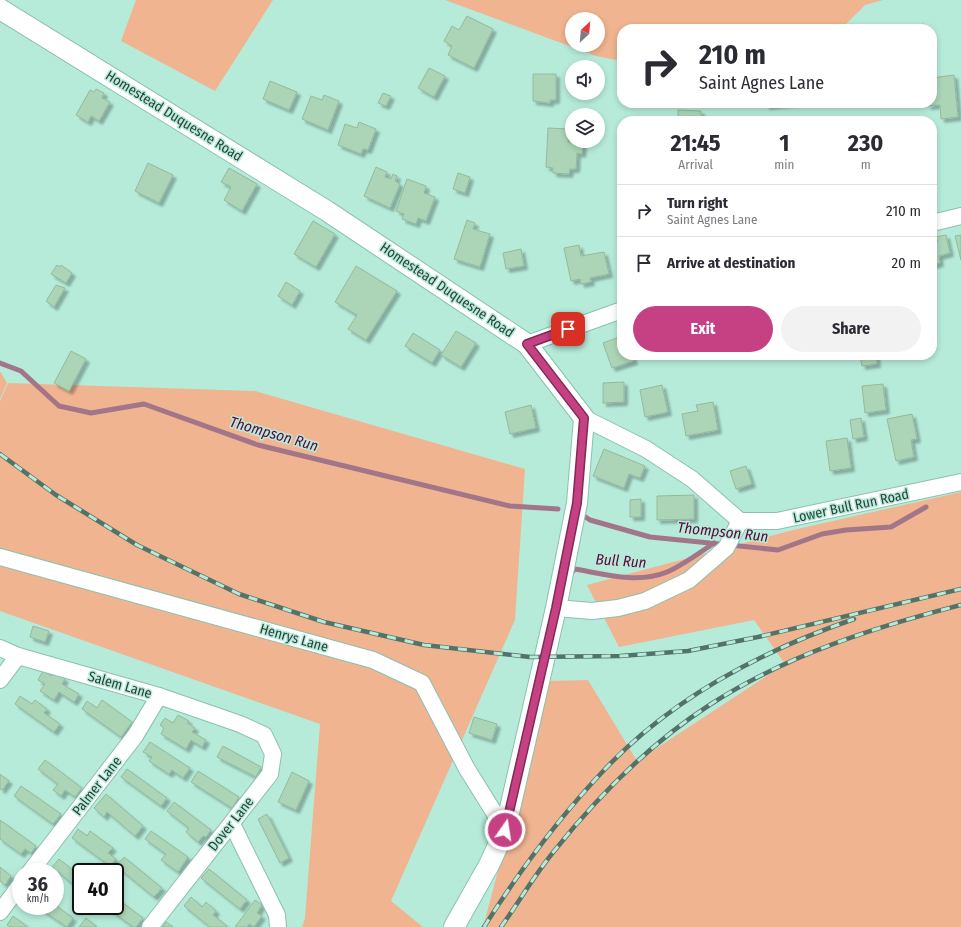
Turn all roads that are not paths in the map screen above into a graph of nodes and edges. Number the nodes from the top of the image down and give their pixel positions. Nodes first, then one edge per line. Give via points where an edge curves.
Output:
1 (0, 9) edge
2 (961, 216) edge
3 (937, 222) edge
4 (617, 312) edge
5 (527, 344) junction
6 (584, 418) junction
7 (961, 482) edge
8 (740, 521) junction
9 (0, 556) edge
10 (556, 608) junction
11 (0, 648) edge
12 (18, 656) junction
13 (0, 680) edge
14 (159, 696) junction
15 (240, 724) joint
16 (232, 824) junction
17 (505, 830) junction
18 (37, 863) edge
19 (12, 896) edge
20 (0, 912) edge
21 (150, 927) edge
22 (278, 927) edge
23 (454, 927) edge

1 - 5 street, Homestead Duquesne Road via 327,210
2 - 3 street
4 - 5 street
5 - 6 street, Homestead Duquesne Road
6 - 8 street via 646,448 692,479
6 - 10 street via 577,503
7 - 8 street, Lower Bull Run Road via 777,521
8 - 10 street via 728,543 689,580 645,601 592,611
9 - 17 street, Henrys Lane via 373,660 422,683 467,769
10 - 17 street
11 - 12 street, Salem Lane
12 - 13 street
12 - 14 street, Salem Lane
14 - 15 street, Salem Lane
14 - 18 street, Palmer Lane via 135,736
15 - 16 street, Dover Lane via 264,735 274,754 270,774
16 - 21 street, Dover Lane
16 - 22 street via 277,914
17 - 23 street via 489,865
19 - 20 street

